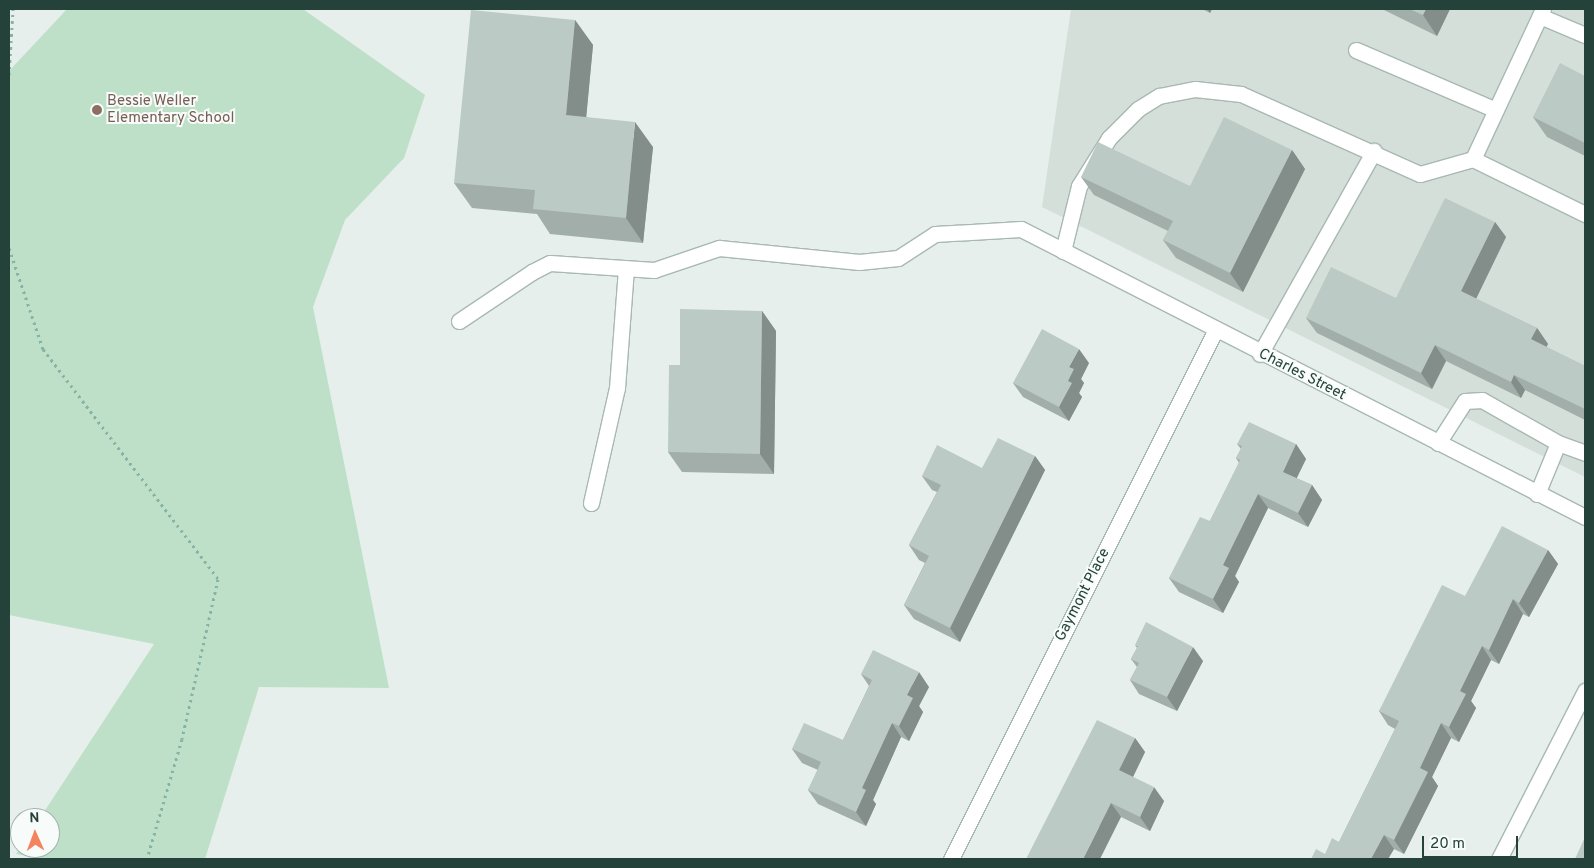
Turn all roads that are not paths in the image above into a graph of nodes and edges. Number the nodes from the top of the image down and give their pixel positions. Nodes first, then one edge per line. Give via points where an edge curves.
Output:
1 (1541, 12) edge
2 (1585, 35) edge
3 (1356, 50) dead end
4 (1496, 110) junction
5 (1374, 151) junction
6 (1473, 159) junction
7 (1585, 214) edge
8 (1062, 251) junction
9 (626, 268) junction
10 (459, 321) dead end
11 (1215, 331) junction
12 (1260, 354) junction
13 (1438, 443) junction
14 (1558, 443) junction
15 (1585, 453) edge
16 (1537, 494) junction
17 (591, 503) dead end
18 (1585, 517) edge
19 (1585, 691) edge
20 (952, 859) edge
21 (1499, 859) edge

1 - 2 street
1 - 4 street
3 - 4 street
4 - 6 street
5 - 6 street via 1420,174
5 - 8 street via 1241,94 1194,89 1159,96 1122,123 1088,168 1079,186
5 - 12 street
6 - 7 street
8 - 9 street, Charles Street via 1020,229 935,234 898,258 859,262 719,248 654,270
8 - 11 street, Charles Street
9 - 10 street via 550,263
9 - 17 street via 617,388
11 - 12 street, Charles Street
11 - 20 street, Gaymont Place
12 - 13 street, Charles Street
13 - 14 street via 1465,401 1482,400
13 - 16 street, Charles Street
14 - 15 street
14 - 16 street
16 - 18 street, Charles Street
19 - 21 street

